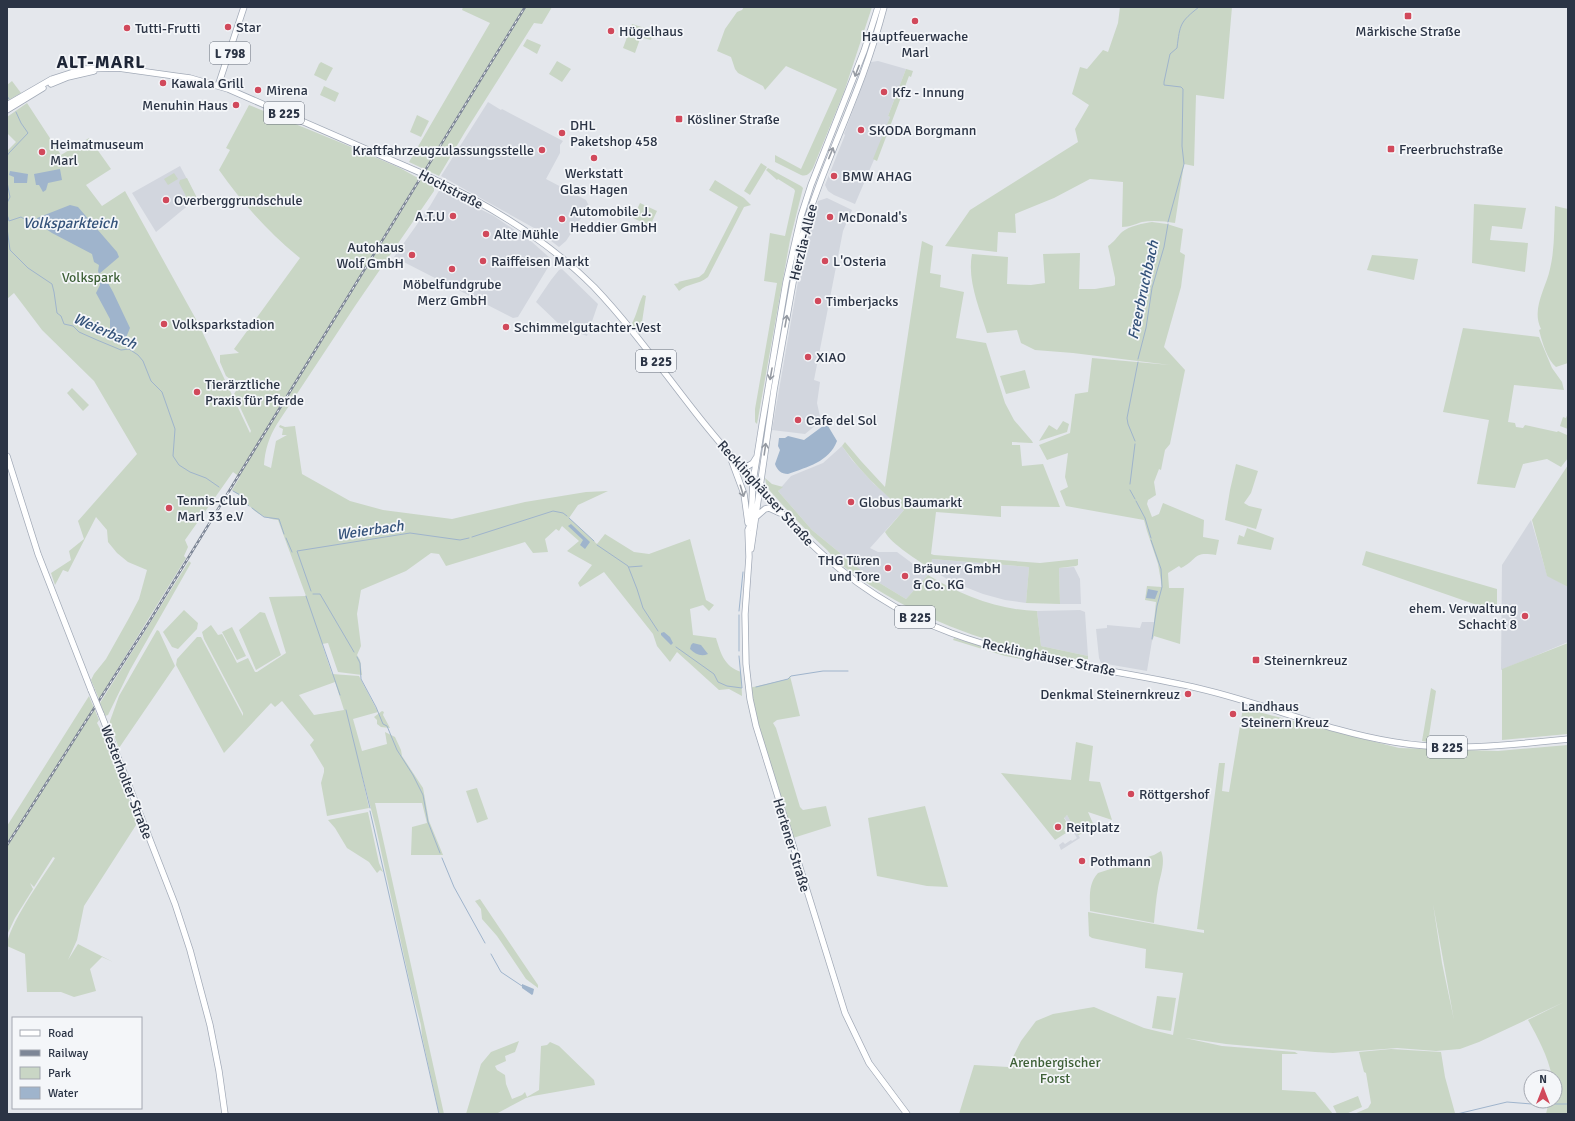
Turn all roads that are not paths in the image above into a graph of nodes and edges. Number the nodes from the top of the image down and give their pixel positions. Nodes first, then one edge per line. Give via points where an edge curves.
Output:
1 (244, 7) edge
2 (878, 7) edge
3 (884, 7) edge
4 (106, 68) junction
5 (218, 86) junction
6 (7, 105) edge
7 (7, 110) edge
8 (560, 258) joint
9 (758, 454) junction
10 (729, 455) junction
11 (7, 456) edge
12 (736, 463) junction
13 (753, 482) junction
14 (759, 488) junction
15 (782, 513) junction
16 (756, 518) junction
17 (748, 530) junction
18 (749, 557) junction
19 (1568, 739) edge
20 (225, 1114) edge
21 (906, 1114) edge

1 - 5 main road, L 798
2 -> 9 main road, Herzlia-Allee via 855,77 811,185 796,236
14 -> 3 main road, Herzlia-Allee via 785,324 804,228 862,75
4 - 5 main road, Hochstraße / B 225 via 175,76
4 - 6 main road, B 225 via 90,68 67,73
4 - 7 main road, B 225 via 54,82
5 - 8 main road, Hochstraße / B 225, bridge via 427,176 498,213
8 - 10 main road, Recklinghäuser Straße / B 225 via 593,287 638,336
9 - 12 main road via 748,466
9 - 13 main road, Herzlia-Allee
10 - 12 main road, Recklinghäuser Straße / B 225
10 -> 17 main road via 744,494
11 - 20 main road, Westerholter Straße, bridge via 38,554 175,904 210,1025
12 - 13 main road, Recklinghäuser Straße / B 225
13 - 14 main road, Recklinghäuser Straße / B 225
13 - 17 main road, Hertener Straße
14 - 15 main road, Recklinghäuser Straße / B 225
14 - 16 main road, Hertener Straße
15 - 16 main road via 769,508 761,511
15 - 19 main road, Recklinghäuser Straße / B 225 via 804,538 868,590 927,623 978,642 1046,659 1205,690 1328,727 1397,743 1462,747
16 - 18 main road, Hertener Straße
17 - 18 main road, Hertener Straße
18 - 21 main road, Hertener Straße via 745,614 746,664 756,726 844,1013 869,1063

